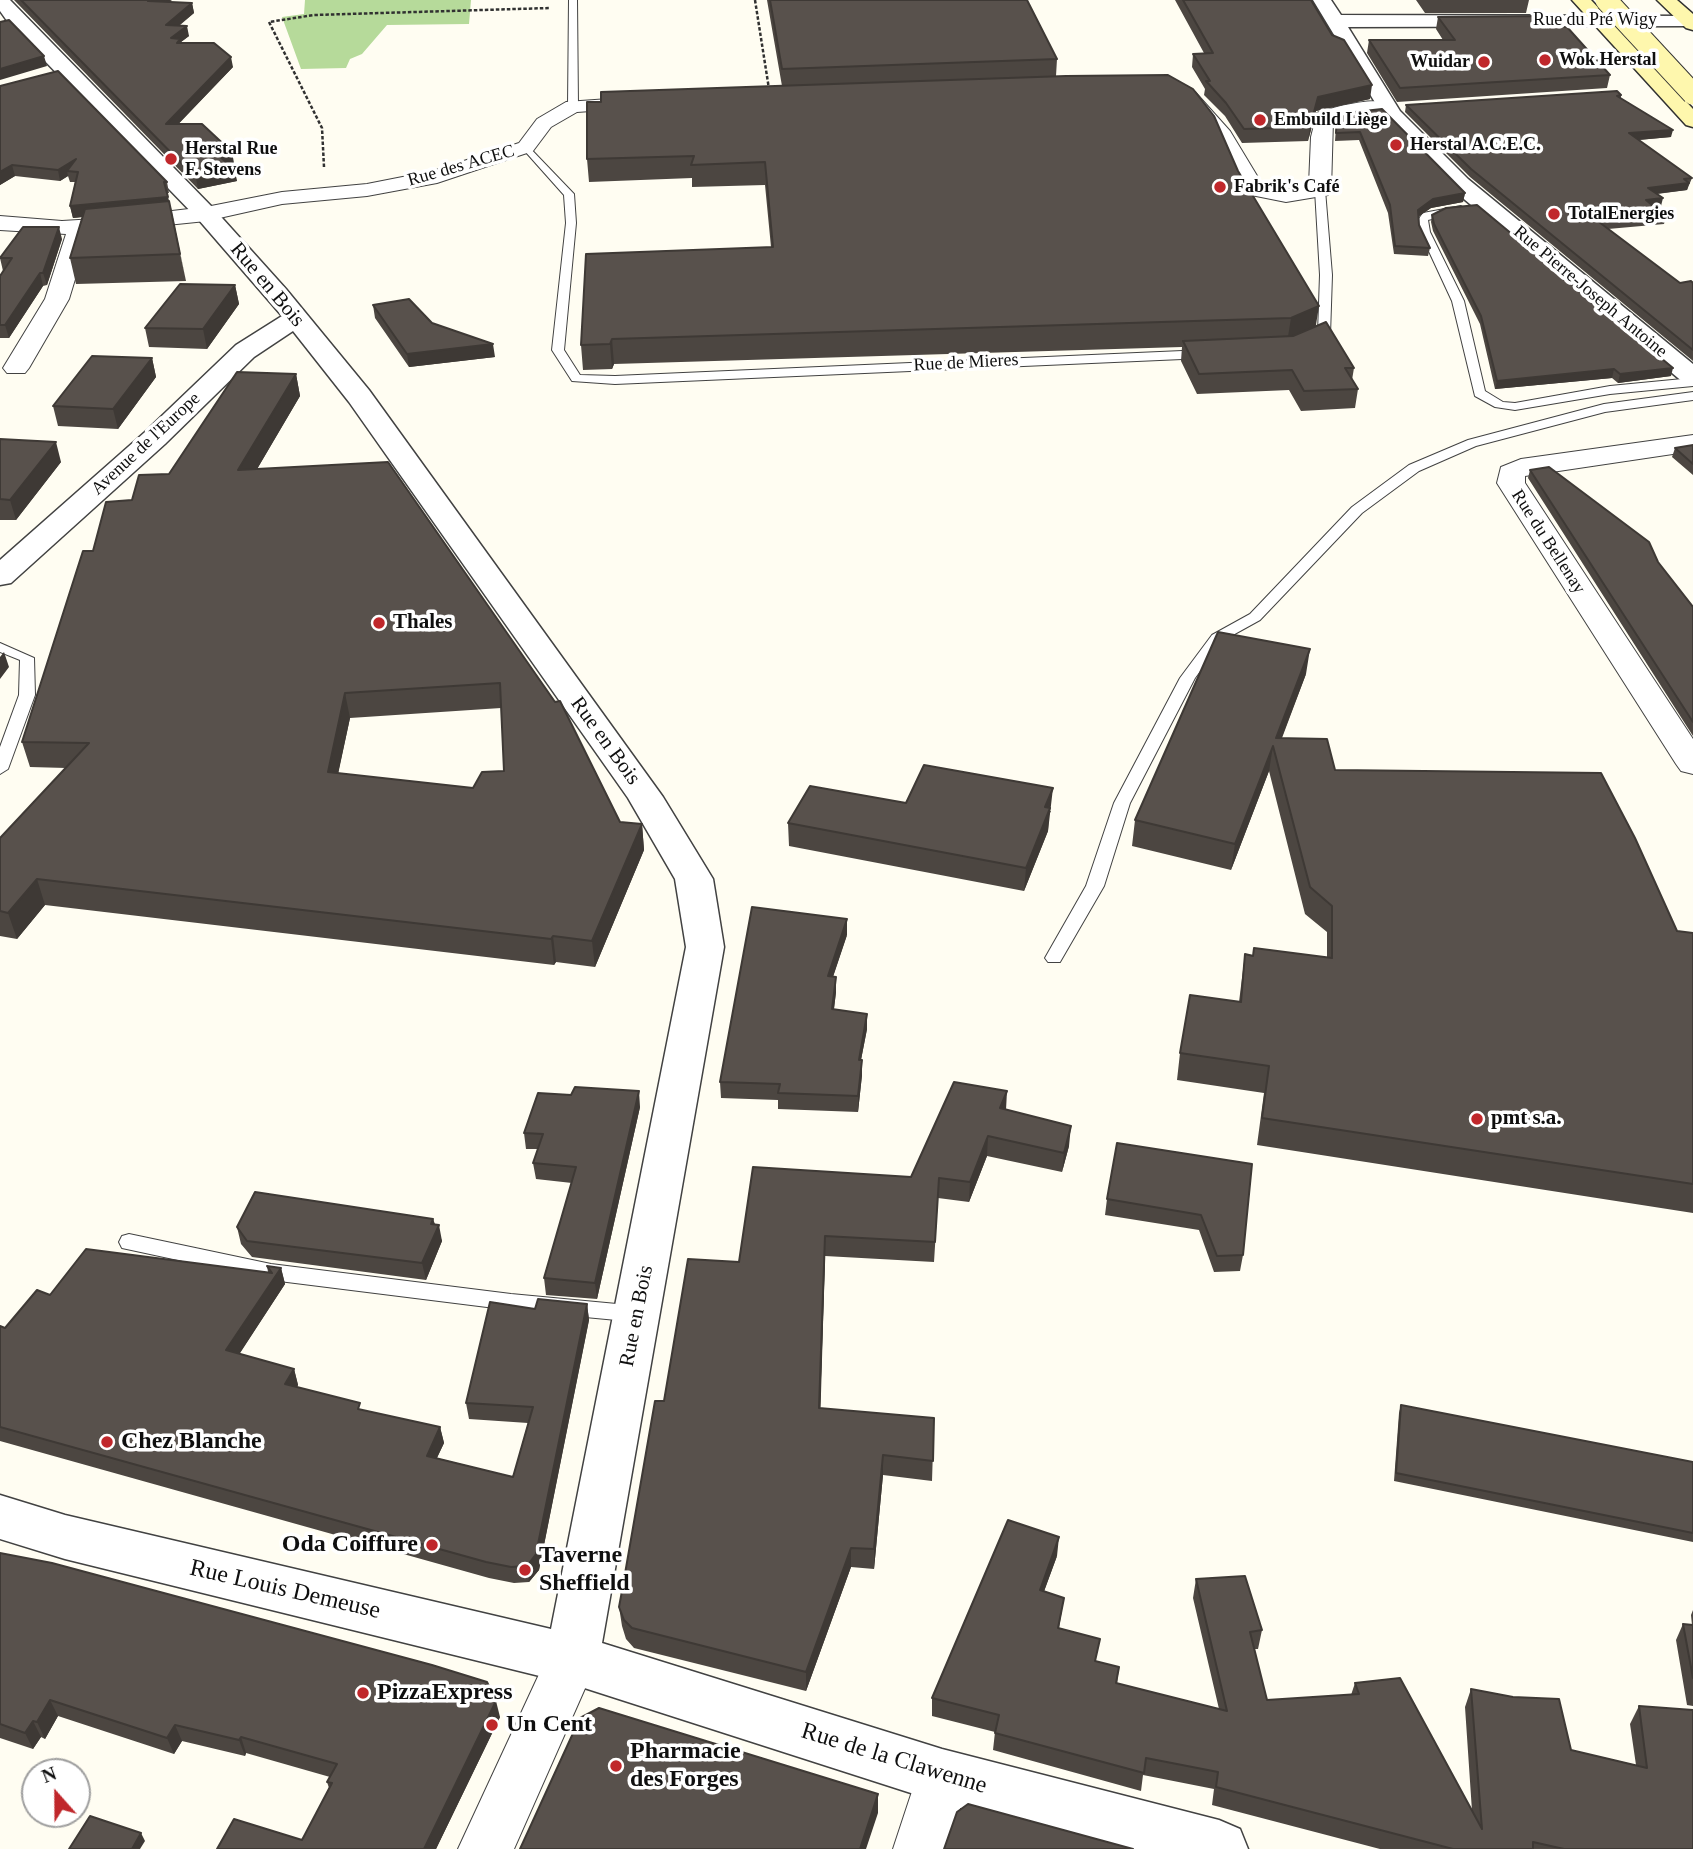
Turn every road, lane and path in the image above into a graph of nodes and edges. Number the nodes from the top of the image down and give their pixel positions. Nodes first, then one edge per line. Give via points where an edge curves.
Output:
1 (573, 0) edge
2 (755, 0) edge
3 (1322, 0) edge
4 (1581, 0) edge
5 (1606, 0) edge
6 (1635, 0) edge
7 (1666, 0) edge
8 (557, 8) dead end
9 (4, 12) edge
10 (1599, 20) junction
11 (1335, 21) junction
12 (1691, 21) edge
13 (1671, 37) dead end
14 (67, 72) junction
15 (42, 76) edge
16 (1166, 88) edge
17 (1693, 94) edge
18 (770, 98) edge
19 (654, 103) edge
20 (573, 106) junction
21 (1394, 108) junction
22 (1693, 121) edge
23 (526, 147) junction
24 (1320, 190) junction
25 (308, 195) junction
26 (1486, 206) junction
27 (206, 214) junction
28 (2, 225) edge
29 (79, 227) junction
30 (296, 318) junction
31 (1301, 345) edge
32 (1222, 354) edge
33 (16, 368) dead end
34 (1693, 379) edge
35 (1693, 396) edge
36 (1693, 443) edge
37 (0, 576) edge
38 (0, 647) edge
39 (1693, 764) edge
40 (0, 769) edge
41 (1054, 958) dead end
42 (129, 1242) dead end
43 (638, 1314) junction
44 (0, 1517) edge
45 (572, 1659) junction
46 (942, 1776) junction
47 (486, 1849) edge
48 (921, 1849) edge
49 (1219, 1849) edge

1 - 20 lane
2 - 18 path
3 - 11 street, Rue Pierre-Joseph Antoine
4 - 10 main road
5 - 17 main road, bridge
6 - 13 main road
7 - 12 main road
8 - 25 path via 314,15 269,22 321,128 324,168
9 - 14 street, Rue en Bois
10 - 11 street, Rue du Pré Wigy
10 - 12 street, Rue du Pré Wigy
10 - 22 main road
11 - 21 street, Rue Pierre-Joseph Antoine
14 - 15 street
14 - 27 street, Rue en Bois
16 - 24 street via 1187,95 1223,135 1254,189 1286,196
19 - 20 street, Rue des ACEC
20 - 23 street, Rue des ACEC via 544,123
21 - 24 street via 1343,110 1324,117
21 - 26 street, Rue Pierre-Joseph Antoine via 1445,171
23 - 25 street, Rue des ACEC via 437,177
23 - 32 lane, Rue de Mieres via 569,194 558,350 576,378
24 - 31 lane via 1326,275 1324,335
25 - 27 street, Rue des ACEC
26 - 34 street, Rue Pierre-Joseph Antoine
26 - 34 lane, Rue Pierre-Joseph Antoine via 1438,212 1423,220 1458,301 1479,393 1489,402 1514,407
27 - 29 street, Rue des ACEC
27 - 30 street, Rue en Bois
28 - 29 street, Rue des ACEC
29 - 33 street via 57,299
30 - 37 street, Avenue de l'Europe via 245,351
30 - 43 street, Rue en Bois via 359,396 637,786 694,878 705,947
35 - 41 lane via 1604,408 1472,443 1413,468 1357,510 1255,617 1217,638 1188,678 1122,803 1095,886
36 - 39 street, Rue du Bellenay via 1521,467 1511,473 1511,483
38 - 40 lane via 27,658 27,695
42 - 43 lane via 271,1272
43 - 45 street, Rue en Bois
44 - 45 street, Rue Louis Demeuse via 65,1537
45 - 46 street, Rue de la Clawenne
45 - 47 street
46 - 48 street
46 - 49 street, Rue de la Clawenne

